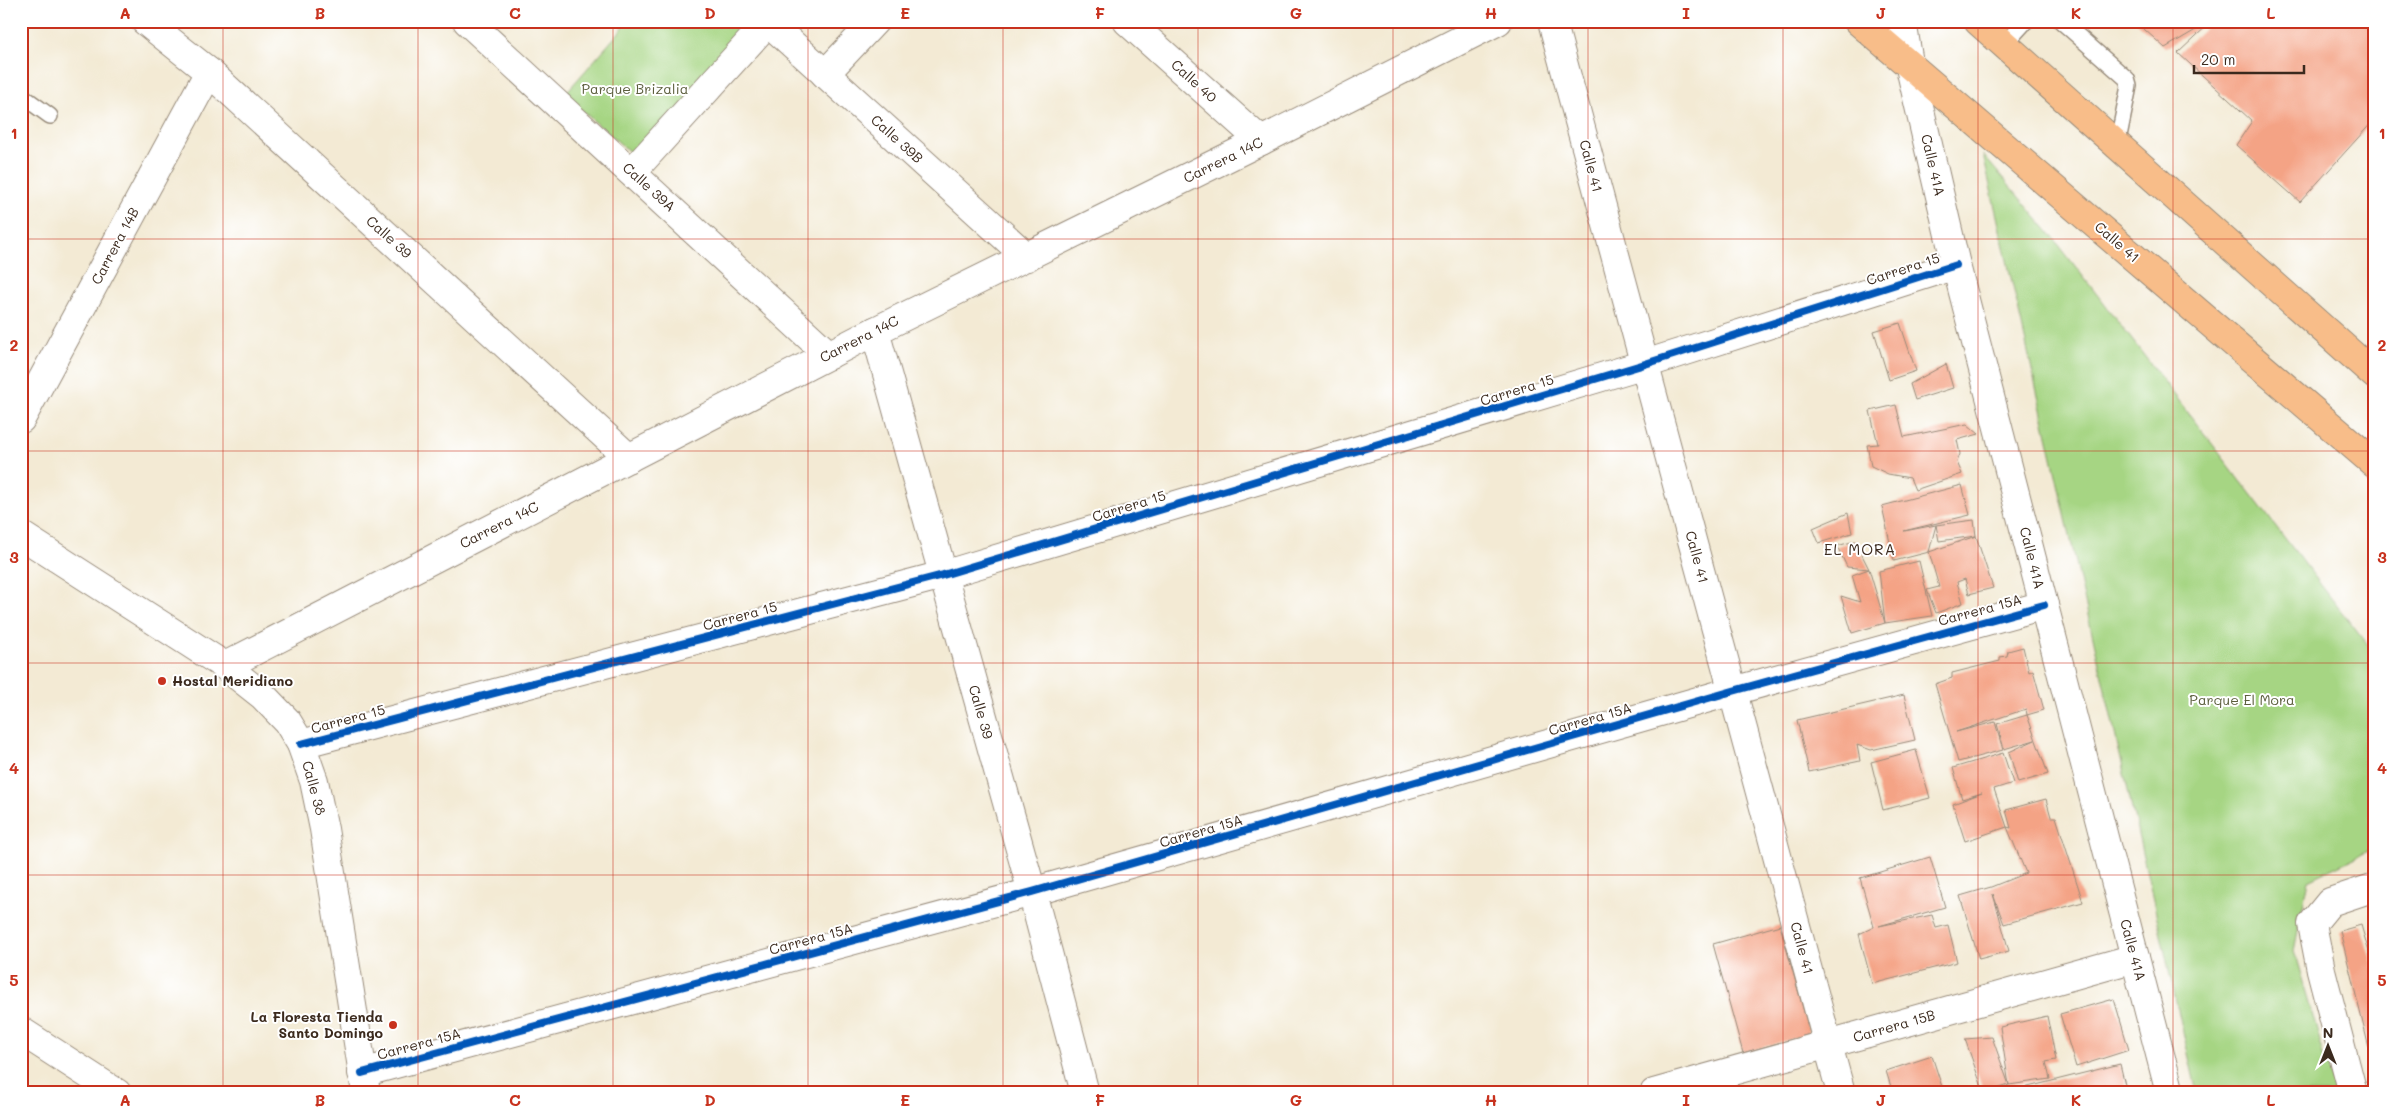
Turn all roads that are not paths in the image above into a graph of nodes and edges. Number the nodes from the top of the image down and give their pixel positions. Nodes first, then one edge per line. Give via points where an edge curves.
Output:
1 (145, 21) edge
2 (467, 21) edge
3 (768, 21) edge
4 (875, 21) edge
5 (1127, 21) edge
6 (1498, 21) edge
7 (1552, 21) edge
8 (1858, 21) edge
9 (1902, 21) edge
10 (1978, 21) edge
11 (2026, 21) edge
12 (2062, 21) edge
13 (2004, 45) junction
14 (1909, 63) junction
15 (209, 72) junction
16 (825, 74) junction
17 (21, 95) edge
18 (50, 116) dead end
19 (1261, 141) junction
20 (2116, 146) junction
21 (632, 172) junction
22 (1027, 257) junction
23 (1956, 265) junction
24 (874, 331) junction
25 (829, 355) junction
26 (1645, 364) junction
27 (2375, 375) edge
28 (21, 419) edge
29 (629, 458) junction
30 (2375, 464) edge
31 (21, 535) edge
32 (943, 575) junction
33 (2044, 605) junction
34 (225, 666) junction
35 (1733, 691) junction
36 (302, 744) junction
37 (2375, 887) edge
38 (1032, 892) junction
39 (2135, 958) junction
40 (21, 1031) edge
41 (1828, 1044) junction
42 (364, 1083) edge
43 (117, 1093) edge
44 (1085, 1093) edge
45 (1654, 1093) edge
46 (1841, 1093) edge
47 (2170, 1093) edge
48 (2353, 1093) edge

1 - 15 street, Calle 39
2 - 21 street, Calle 39A
3 - 16 street, Calle 39B
3 - 21 street
4 - 16 street
5 - 19 street, Calle 40
6 - 19 street, Carrera 14C
7 - 26 street, Calle 41
8 - 14 main road, Calle 41
9 - 14 street, Calle 41A
10 - 13 main road
11 - 13 lane
12 - 20 lane via 2127,79 2129,86
13 - 20 main road
14 - 23 street, Calle 41A
14 - 30 main road, Calle 41
15 - 28 street, Carrera 14B
15 - 29 street, Calle 39
16 - 22 street, Calle 39B
17 - 18 lane
19 - 22 street, Carrera 14C
20 - 27 main road
21 - 25 street, Calle 39A
22 - 24 street, Carrera 14C
23 - 26 street, Carrera 15
23 - 33 street, Calle 41A
24 - 25 street, Carrera 14C
24 - 32 street, Calle 39
25 - 29 street, Carrera 14C
26 - 32 street, Carrera 15
26 - 35 street, Calle 41
29 - 34 street, Carrera 14C
31 - 34 street, Calle 38
32 - 36 street, Carrera 15
32 - 38 street, Calle 39
33 - 35 street, Carrera 15A
33 - 39 street, Calle 41A
34 - 36 street, Calle 38 via 264,696 287,721
35 - 38 street, Carrera 15A
35 - 41 street, Calle 41
36 - 42 street, Calle 38 via 324,829
37 - 48 street via 2330,902 2312,924
38 - 42 street, Carrera 15A
38 - 44 street, Calle 39
39 - 41 street, Carrera 15B
39 - 47 street, Calle 41A
40 - 43 street
41 - 45 street, Carrera 15B
41 - 46 street, Calle 41

